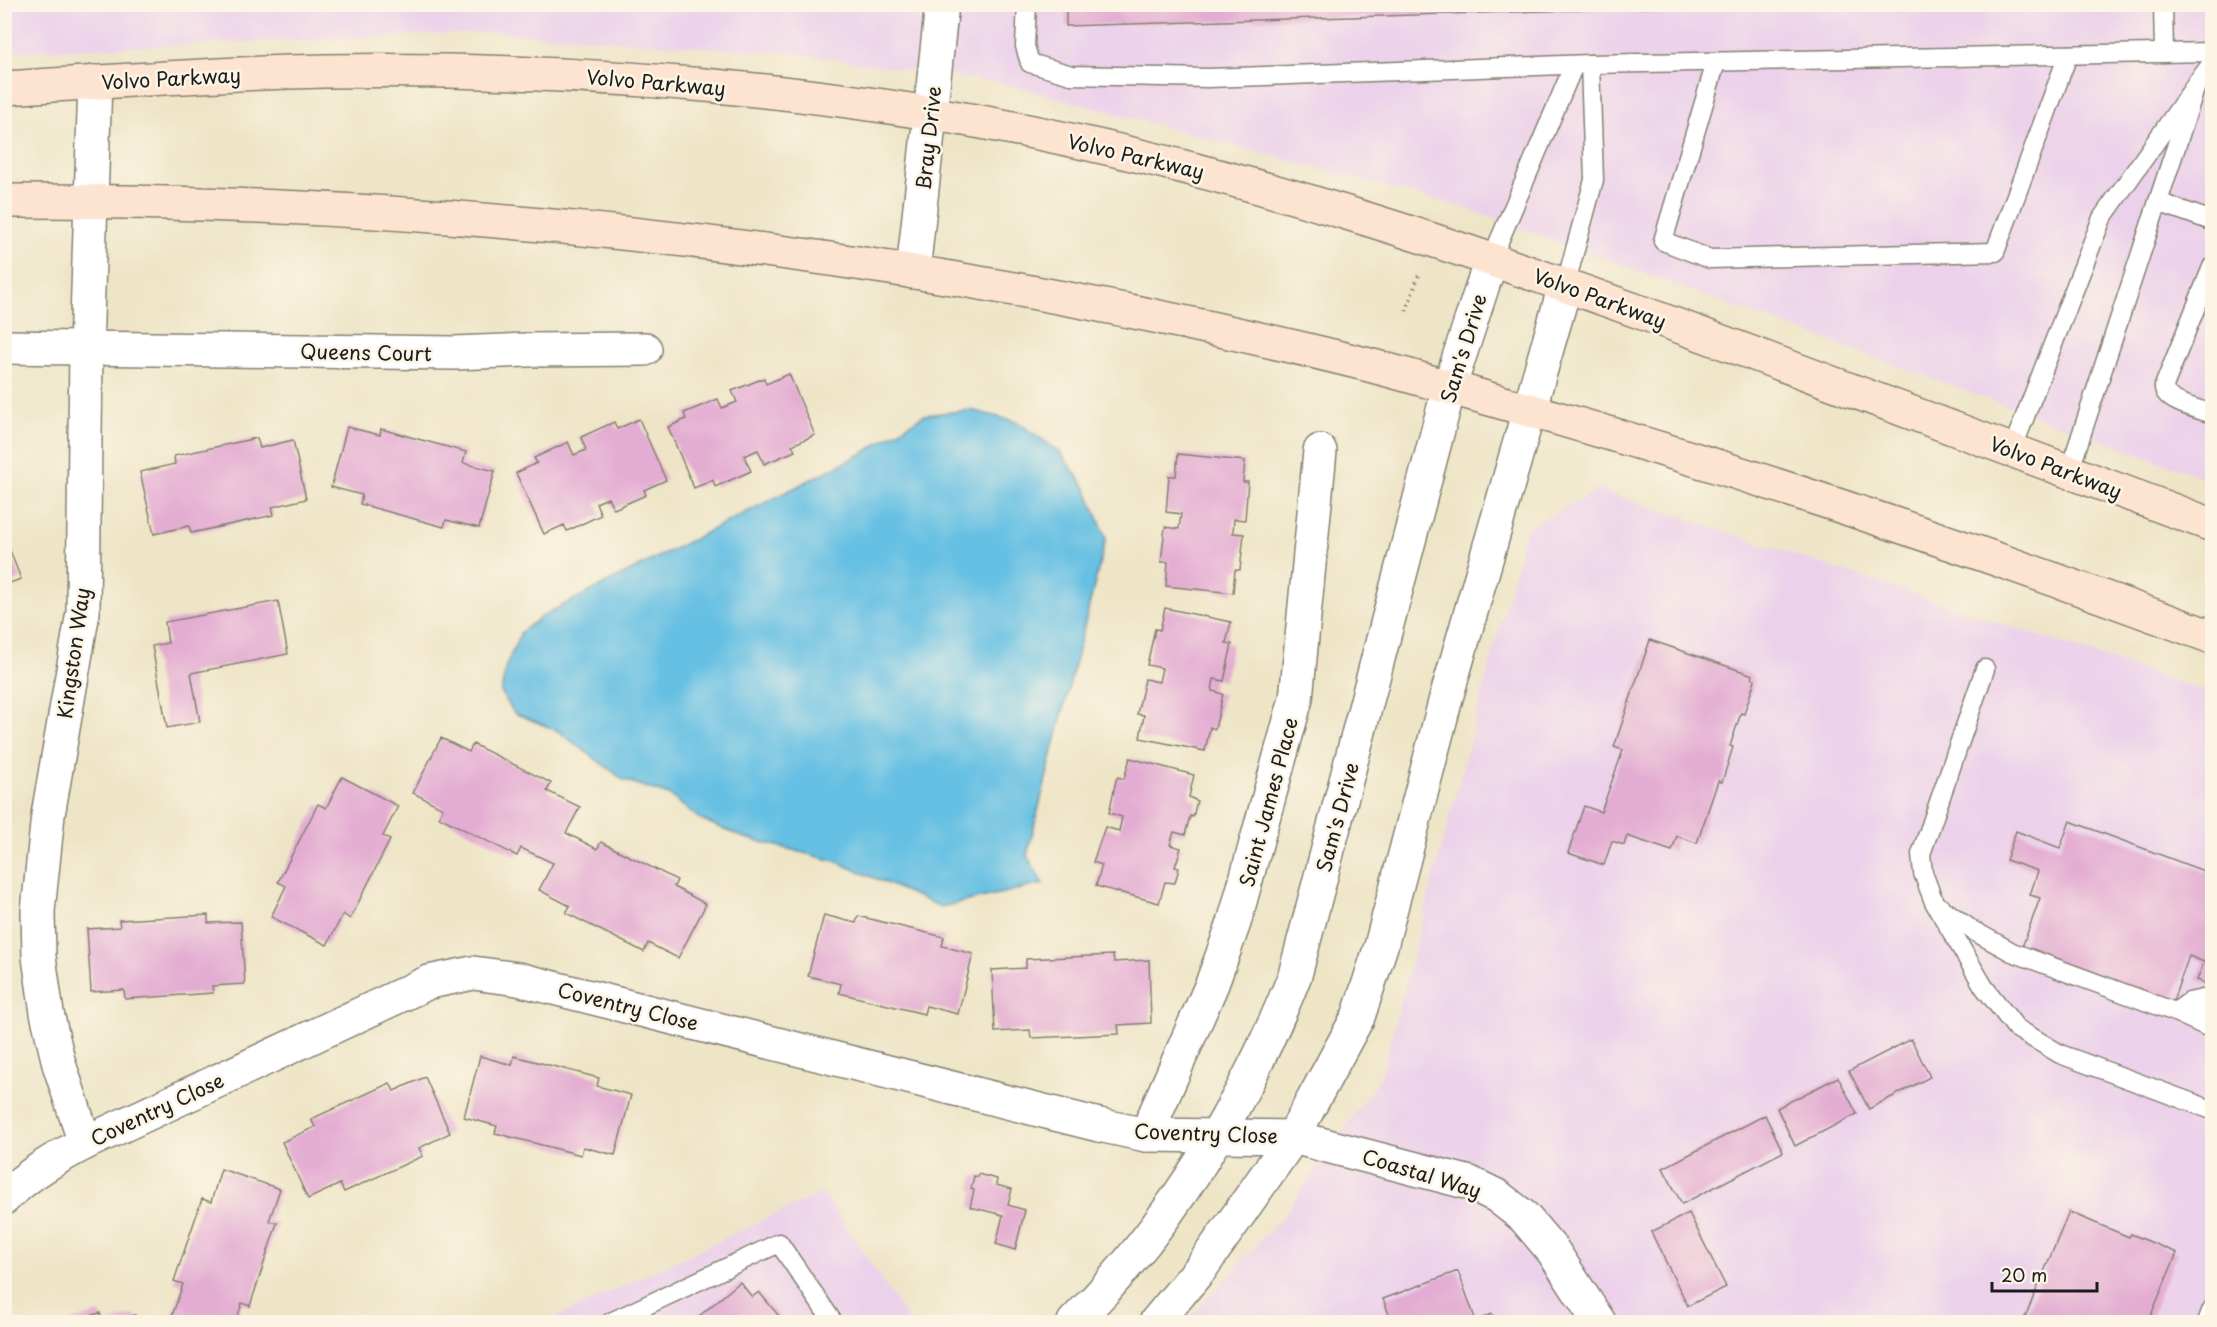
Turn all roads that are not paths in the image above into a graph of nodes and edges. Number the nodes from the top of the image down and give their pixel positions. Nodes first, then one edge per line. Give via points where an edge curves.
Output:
1 (942, 4) edge
2 (1027, 4) edge
3 (2163, 4) edge
4 (2212, 52) edge
5 (2164, 53) junction
6 (2068, 55) junction
7 (1716, 62) junction
8 (2212, 63) edge
9 (1582, 65) junction
10 (95, 82) junction
11 (2197, 83) junction
12 (4, 88) edge
13 (931, 114) junction
14 (4, 201) edge
15 (91, 201) junction
16 (2158, 202) junction
17 (2212, 221) edge
18 (1491, 260) junction
19 (2212, 267) edge
20 (913, 272) junction
21 (1565, 286) junction
22 (4, 347) edge
23 (87, 349) junction
24 (645, 349) dead end
25 (1449, 388) junction
26 (1529, 410) junction
27 (2212, 414) edge
28 (2012, 450) junction
29 (1320, 451) dead end
30 (2069, 472) junction
31 (2212, 525) edge
32 (2212, 637) edge
33 (1985, 669) dead end
34 (1934, 902) junction
35 (2212, 997) edge
36 (2175, 1012) junction
37 (2212, 1012) edge
38 (2212, 1029) edge
39 (2212, 1110) edge
40 (1146, 1135) junction
41 (1216, 1136) junction
42 (1293, 1137) junction
43 (85, 1143) junction
44 (4, 1198) edge
45 (2212, 1309) edge
46 (610, 1323) edge
47 (833, 1323) edge
48 (1074, 1323) edge
49 (1156, 1323) edge
50 (1599, 1323) edge
51 (2207, 1323) edge

1 - 13 street, Bray Drive
2 - 9 lane via 1025,46 1030,63 1071,75 1208,78
3 - 5 lane
4 - 5 lane
5 - 6 lane
6 - 7 lane
6 - 7 lane via 1995,252 1710,259 1663,241
7 - 9 lane
8 - 11 lane
9 - 18 lane
9 - 21 lane via 1594,180
10 - 12 main road, Volvo Parkway
10 - 13 main road, Volvo Parkway via 321,71 577,75 706,85
10 - 15 street, Kingston Way
11 - 16 lane
11 - 28 lane via 2102,218
13 - 18 main road, Volvo Parkway via 1163,161 1289,194
13 - 20 street, Bray Drive
14 - 15 main road
15 - 20 main road via 272,206 517,223 644,235
15 - 23 street, Kingston Way
16 - 17 lane
16 - 30 lane
18 - 21 main road, Volvo Parkway
18 - 25 street, Sam's Drive
19 - 27 lane via 2164,386 2167,396
20 - 25 main road via 1150,315
21 - 26 street
21 - 28 main road, Volvo Parkway
22 - 23 street
23 - 24 street, Queens Court via 442,353
23 - 43 street, Kingston Way via 83,612 48,814 38,911 39,957 47,1013
25 - 26 main road
25 - 41 street, Sam's Drive via 1295,975 1276,1025
26 - 32 main road via 1776,483 1998,558
26 - 42 street via 1446,698 1378,956 1358,1017
28 - 30 main road, Volvo Parkway
29 - 40 street, Saint James Place via 1296,699 1234,923 1212,984
30 - 31 main road, Volvo Parkway
33 - 34 lane via 1921,854 1923,873
34 - 36 lane via 1972,930 2012,952
34 - 39 lane via 1984,987 2016,1028 2060,1054
35 - 36 lane via 2189,1002
36 - 37 lane via 2186,1008
36 - 38 lane
40 - 41 street, Coventry Close
40 - 43 street, Coventry Close via 518,979 473,973 429,982
41 - 42 street, Coventry Close
41 - 48 street, Sam's Drive via 1139,1249 1109,1288
42 - 49 street via 1201,1269
42 - 50 street, Coastal Way via 1470,1183 1497,1196 1524,1217 1553,1251
43 - 44 street, Coventry Close via 21,1182
45 - 51 lane
46 - 47 lane via 779,1243

